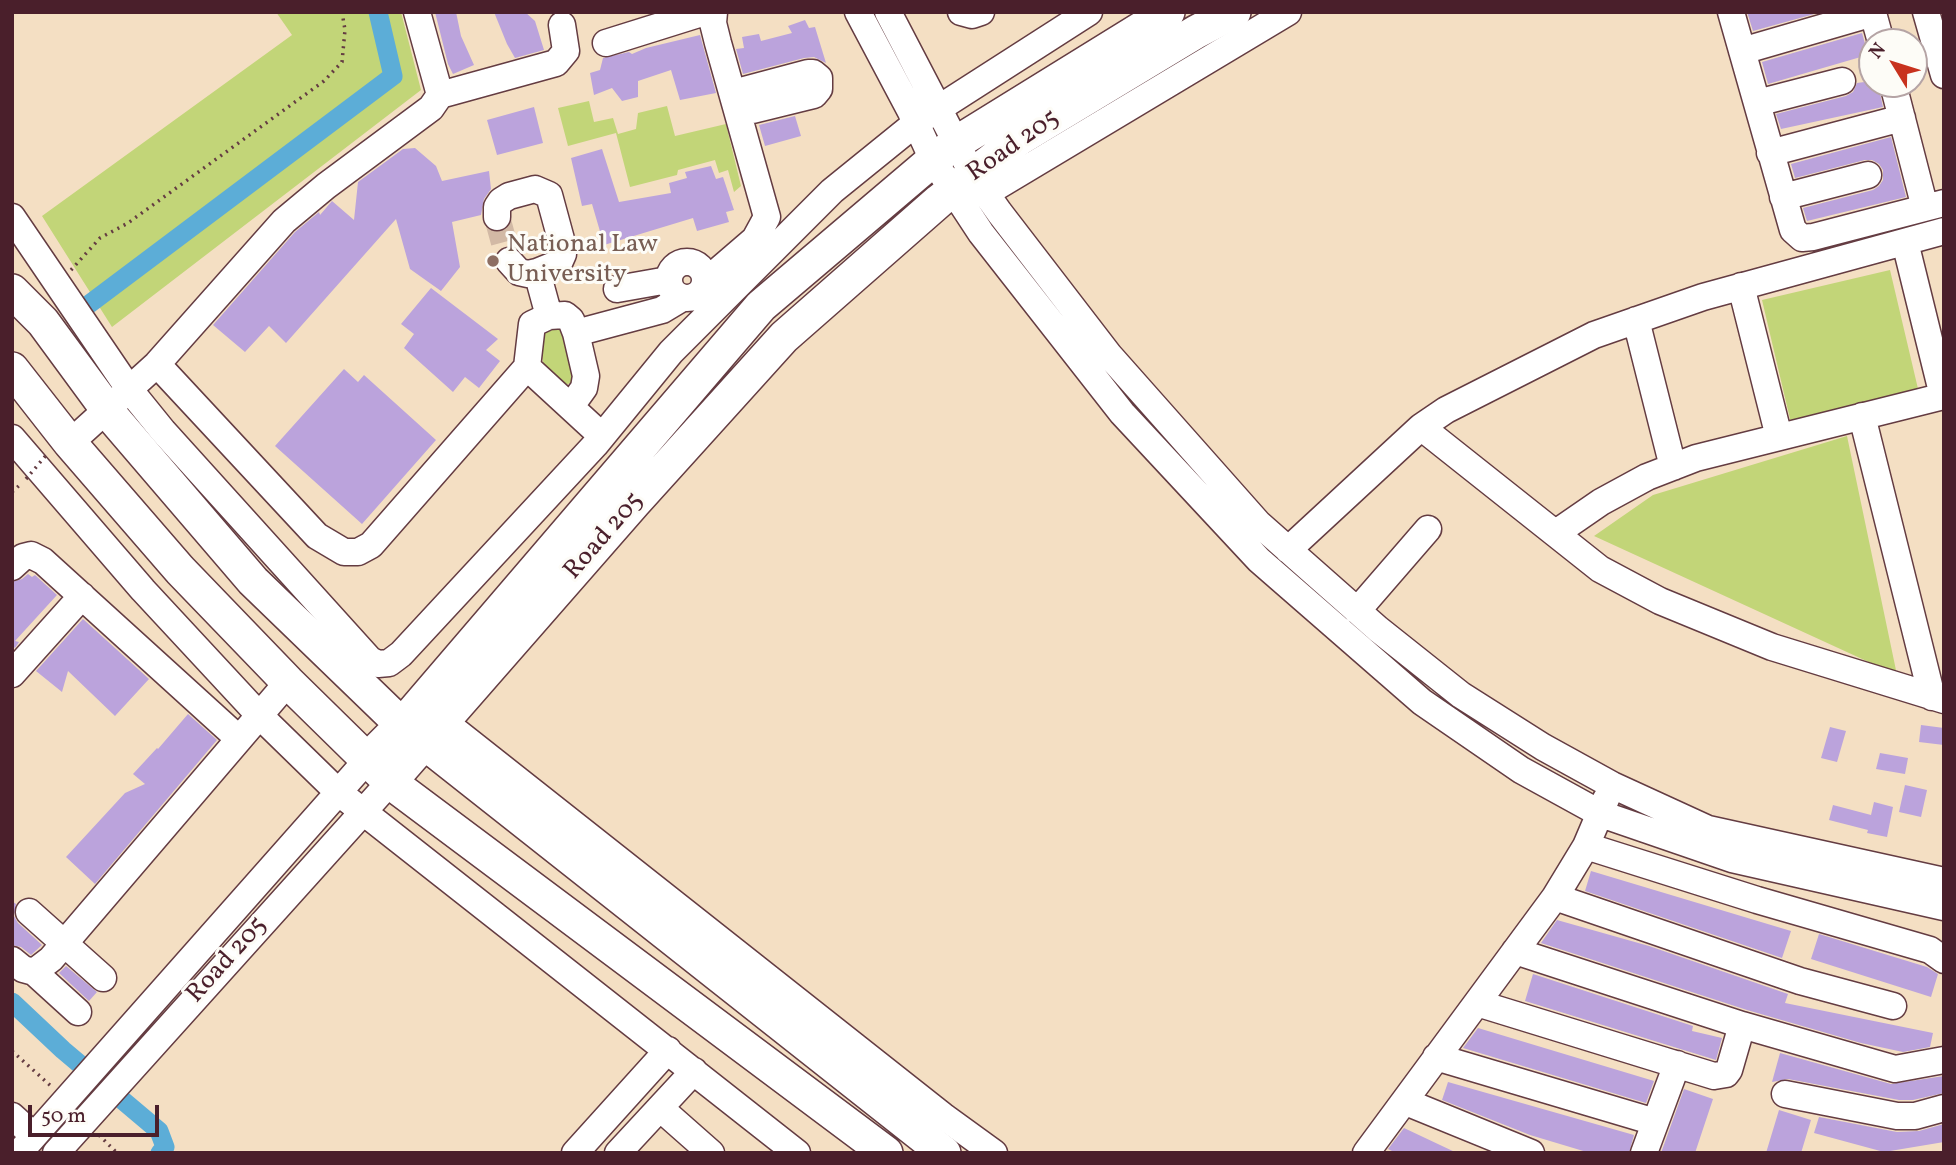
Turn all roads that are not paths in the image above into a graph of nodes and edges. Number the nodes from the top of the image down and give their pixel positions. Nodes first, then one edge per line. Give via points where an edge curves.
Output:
1 (417, 12) edge
2 (705, 12) edge
3 (714, 12) edge
4 (858, 12) edge
5 (888, 12) edge
6 (961, 12) edge
7 (981, 12) edge
8 (1089, 12) edge
9 (1168, 12) edge
10 (1234, 12) edge
11 (1288, 12) edge
12 (1731, 12) edge
13 (1926, 12) edge
14 (663, 19) edge
15 (562, 25) dead end
16 (1877, 28) edge
17 (606, 43) dead end
18 (1742, 51) junction
19 (1944, 75) edge
20 (1842, 81) dead end
21 (733, 93) junction
22 (440, 95) junction
23 (1897, 98) edge
24 (1757, 103) junction
25 (939, 107) junction
26 (753, 110) dead end
27 (1902, 118) junction
28 (916, 122) junction
29 (945, 151) junction
30 (1770, 153) junction
31 (1868, 175) dead end
32 (971, 186) junction
33 (1783, 197) junction
34 (1934, 206) edge
35 (12, 217) edge
36 (497, 217) dead end
37 (1944, 231) edge
38 (1905, 242) junction
39 (509, 261) dead end
40 (537, 272) junction
41 (1741, 286) junction
42 (617, 289) dead end
43 (675, 289) junction
44 (12, 291) edge
45 (549, 316) junction
46 (1636, 320) junction
47 (576, 333) junction
48 (157, 364) junction
49 (527, 367) junction
50 (12, 369) edge
51 (1943, 396) edge
52 (118, 399) junction
53 (571, 406) junction
54 (1862, 416) junction
55 (1421, 427) junction
56 (602, 436) junction
57 (1779, 437) junction
58 (12, 438) edge
59 (60, 444) junction
60 (1673, 467) junction
61 (1428, 529) dead end
62 (1556, 533) junction
63 (1288, 550) junction
64 (12, 566) edge
65 (82, 596) junction
66 (1357, 611) junction
67 (12, 674) edge
68 (288, 682) junction
69 (1938, 698) edge
70 (260, 716) junction
71 (423, 729) junction
72 (239, 739) junction
73 (378, 771) junction
74 (1612, 785) junction
75 (338, 792) junction
76 (362, 813) junction
77 (1601, 814) junction
78 (1586, 846) junction
79 (1944, 881) edge
80 (1555, 897) junction
81 (1944, 907) edge
82 (29, 912) dead end
83 (65, 944) junction
84 (1515, 951) junction
85 (1944, 960) edge
86 (23, 966) edge
87 (103, 978) dead end
88 (1477, 1003) junction
89 (1893, 1006) dead end
90 (78, 1012) dead end
91 (1742, 1025) junction
92 (668, 1050) junction
93 (1436, 1057) junction
94 (1944, 1060) edge
95 (1677, 1065) junction
96 (694, 1071) junction
97 (1785, 1094) dead end
98 (1406, 1102) junction
99 (660, 1108) junction
100 (1944, 1108) edge
101 (12, 1116) edge
102 (1655, 1122) junction
103 (27, 1144) edge
104 (1369, 1152) edge
105 (56, 1153) edge
106 (575, 1153) edge
107 (618, 1153) edge
108 (711, 1153) edge
109 (797, 1153) edge
110 (886, 1153) edge
111 (944, 1153) edge
112 (994, 1153) edge
113 (1531, 1153) edge
114 (1644, 1153) edge

1 - 22 street
2 - 14 street
3 - 21 street via 715,33
4 - 28 street
5 - 25 street
6 - 7 street
8 - 25 street
9 - 29 main road, Road 205
10 - 32 main road, Road 205 via 1019,139
11 - 32 street
12 - 18 street
13 - 19 street
14 - 17 street
15 - 22 street via 566,51 556,63
16 - 18 street via 1873,13
18 - 24 street
20 - 24 street
21 - 26 street via 808,73 819,78 820,89 814,95
21 - 43 street via 767,217 755,239 705,282 698,265 676,265 669,274
22 - 48 street via 431,108 284,220
23 - 27 street
24 - 30 street
25 - 28 street
25 - 29 street
27 - 30 street
27 - 34 street
28 - 29 street
28 - 56 street via 832,191 671,352
29 - 32 street
29 - 71 main road, Road 205 via 761,306
30 - 33 street
31 - 33 street
32 - 63 street via 1109,355 1258,523
32 - 71 main road, Road 205 via 784,337
32 - 77 street via 981,233 1122,413 1259,561 1422,702 1521,770
33 - 34 street via 1793,230 1802,238
35 - 52 street
36 - 40 street via 497,207 509,196 535,189 549,195 563,254 559,263
37 - 38 street
38 - 41 street
38 - 51 street
39 - 40 street via 519,272
40 - 45 street
41 - 46 street
41 - 57 street
42 - 43 street
43 - 47 street via 662,310
44 - 52 main road
45 - 47 street via 565,315
45 - 49 street via 532,324
46 - 55 street via 1594,335
46 - 60 street
47 - 53 street via 586,376 584,388
48 - 49 street via 317,536 345,552 371,545
48 - 52 street
49 - 53 street
50 - 59 main road
51 - 54 street
52 - 56 street via 163,432 370,660 379,664 401,654
52 - 59 street
52 - 71 main road via 253,581
53 - 56 street
54 - 57 street
54 - 69 street
55 - 62 street
55 - 63 street
57 - 60 street
58 - 70 street
59 - 68 main road
60 - 62 street via 1601,502
61 - 66 street
62 - 69 street via 1600,569 1661,601 1772,647
63 - 66 street
64 - 65 street via 31,555
65 - 67 street
65 - 72 street
66 - 74 street via 1461,695
68 - 70 street
68 - 73 main road
70 - 72 street
70 - 75 street
71 - 73 main road, Road 205
71 - 111 main road
71 - 112 street
72 - 83 street
73 - 75 street, Road 205
73 - 76 street, Road 205
73 - 110 main road
74 - 77 street
74 - 79 street via 1708,830
75 - 76 street
75 - 103 street, Road 205
76 - 92 street
76 - 105 street, Road 205
77 - 78 street
77 - 81 street via 1732,859
78 - 80 street
78 - 85 street via 1930,950
80 - 84 street
80 - 89 street via 1800,981
82 - 83 street
83 - 86 street via 40,970
83 - 87 street
84 - 88 street
84 - 91 street
86 - 90 street
88 - 93 street
88 - 95 street
91 - 94 street via 1895,1069
91 - 95 street via 1726,1074 1714,1076
92 - 96 street
92 - 106 street
93 - 98 street
93 - 102 street
95 - 102 street
96 - 99 street
96 - 109 street
97 - 100 street via 1897,1116
98 - 104 street
98 - 113 street
99 - 107 street
99 - 108 street
101 - 103 street
102 - 114 street

